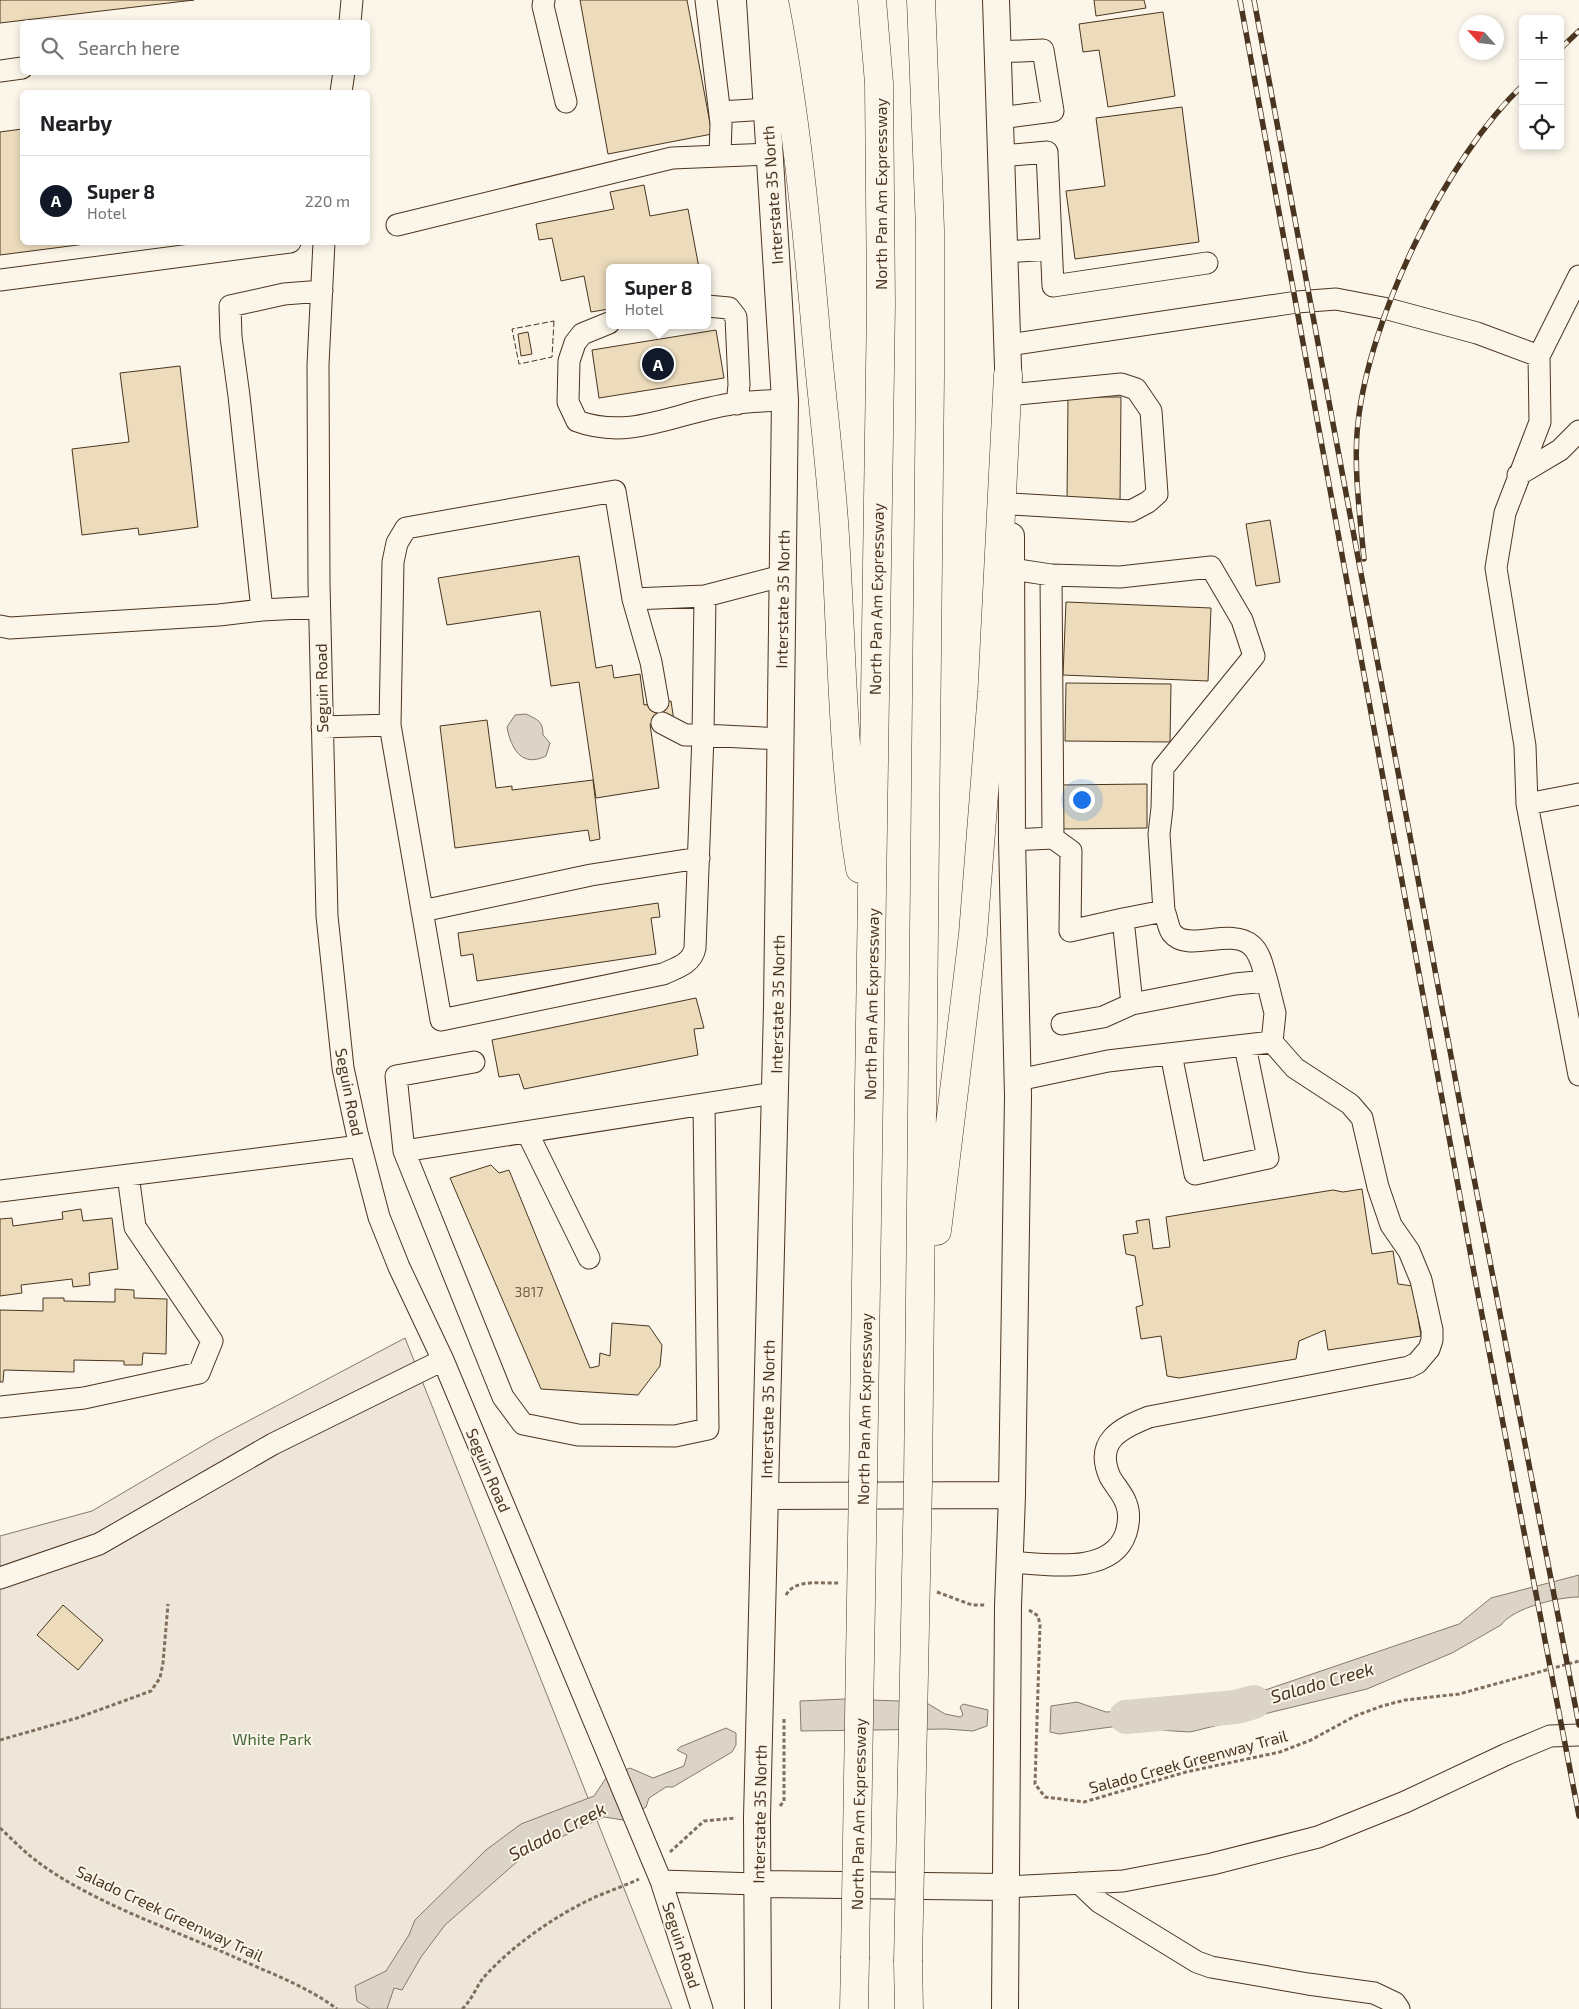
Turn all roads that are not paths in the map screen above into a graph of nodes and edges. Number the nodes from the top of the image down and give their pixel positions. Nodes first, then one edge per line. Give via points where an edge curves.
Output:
1 (352, 0) edge
2 (544, 0) edge
3 (706, 0) edge
4 (760, 0) edge
5 (774, 0) edge
6 (872, 0) edge
7 (921, 0) edge
8 (996, 0) edge
9 (350, 20) edge
10 (998, 52) junction
11 (20, 68) edge
12 (0, 71) edge
13 (344, 75) edge
14 (342, 90) edge
15 (566, 102) dead end
16 (767, 109) junction
17 (720, 112) junction
18 (1000, 118) junction
19 (770, 154) junction
20 (720, 156) junction
21 (1001, 156) junction
22 (397, 226) dead end
23 (267, 245) edge
24 (324, 245) edge
25 (1051, 249) junction
26 (1004, 252) junction
27 (1207, 263) dead end
28 (1579, 276) edge
29 (0, 280) edge
30 (322, 291) junction
31 (711, 306) edge
32 (606, 324) edge
33 (1008, 345) junction
34 (1539, 356) junction
35 (1008, 385) junction
36 (784, 400) junction
37 (737, 404) junction
38 (1579, 431) edge
39 (1518, 475) junction
40 (1010, 504) junction
41 (1012, 569) junction
42 (1051, 575) junction
43 (782, 576) junction
44 (705, 596) junction
45 (633, 599) junction
46 (319, 607) junction
47 (262, 610) junction
48 (0, 626) edge
49 (658, 702) dead end
50 (662, 723) dead end
51 (390, 726) junction
52 (322, 727) junction
53 (703, 735) junction
54 (781, 740) junction
55 (1579, 794) edge
56 (1527, 804) junction
57 (1053, 838) junction
58 (1012, 840) junction
59 (699, 858) junction
60 (422, 911) junction
61 (1164, 911) junction
62 (1123, 919) junction
63 (872, 940) junction
64 (1267, 981) junction
65 (1132, 1004) junction
66 (1062, 1024) dead end
67 (1272, 1042) junction
68 (1245, 1046) junction
69 (1171, 1054) junction
70 (474, 1062) dead end
71 (1579, 1075) edge
72 (1018, 1080) junction
73 (775, 1093) junction
74 (704, 1104) junction
75 (527, 1132) junction
76 (360, 1146) junction
77 (404, 1151) junction
78 (128, 1175) junction
79 (0, 1191) edge
80 (590, 1258) dead end
81 (443, 1360) junction
82 (920, 1376) junction
83 (0, 1406) edge
84 (1012, 1495) junction
85 (766, 1496) junction
86 (1010, 1562) junction
87 (0, 1578) edge
88 (1579, 1735) edge
89 (651, 1880) junction
90 (1079, 1883) junction
91 (757, 1884) junction
92 (1004, 1886) junction
93 (702, 2009) edge
94 (758, 2009) edge
95 (854, 2009) edge
96 (909, 2009) edge
97 (1005, 2009) edge
98 (1399, 2009) edge

1 - 9 street
2 - 15 street
3 - 17 street
4 - 16 main road, Interstate 35 North
5 - 63 highway via 802,183 834,529 853,828
6 - 63 highway, North Pan Am Expressway via 879,83 881,304
7 - 82 highway via 930,229 930,377
8 - 10 main road
10 - 18 main road
10 - 18 street via 1043,50 1053,111
11 - 12 street
13 - 14 street
16 - 17 street
16 - 19 main road, Interstate 35 North
17 - 20 street
18 - 21 main road
19 - 20 street
19 - 36 main road, Interstate 35 North
20 - 22 street via 672,158
21 - 25 street via 1047,152
21 - 26 main road
23 - 29 street
24 - 30 street, Seguin Road
25 - 26 street
25 - 27 street via 1053,286
26 - 33 main road
28 - 34 street
30 - 46 street, Seguin Road via 318,365
30 - 47 street via 284,294 230,306 230,337
31 - 37 street via 729,308 736,317
32 - 37 street via 582,334 569,361 568,402 576,421 595,428 624,429
33 - 34 street via 1336,299 1429,318
33 - 35 main road
34 - 39 street via 1540,422
35 - 40 main road
35 - 40 street via 1121,384 1136,389 1151,411 1157,494 1131,511
35 - 82 highway via 992,692 973,934
36 - 37 street
36 - 43 main road, Interstate 35 North
38 - 39 street via 1560,450
39 - 56 street via 1505,513 1496,568 1525,746
40 - 41 main road
41 - 42 street
41 - 58 main road
42 - 57 street
42 - 61 street via 1120,577 1211,567 1242,620 1254,656 1163,768 1159,834
43 - 44 street
43 - 54 main road, Interstate 35 North
44 - 45 street
44 - 53 street
45 - 49 street via 651,662
45 - 51 street via 615,491 406,528 397,543 393,562
46 - 47 street
46 - 52 street, Seguin Road
47 - 48 street via 10,628
50 - 53 street via 685,736
51 - 52 street
51 - 60 street
52 - 76 street, Seguin Road via 327,916 343,1068
53 - 54 street
53 - 59 street
54 - 73 main road, Interstate 35 North
55 - 56 street
56 - 71 street
57 - 58 street
57 - 62 street via 1071,851 1070,931
58 - 72 main road
59 - 60 street via 591,875
59 - 60 street via 695,948 694,956 687,963 663,974 441,1020
61 - 62 street
61 - 64 street via 1172,933 1183,940 1241,939 1252,946 1260,958
62 - 65 street
63 - 95 highway, North Pan Am Expressway, bridge
64 - 65 street
64 - 67 street via 1275,1013
65 - 66 street via 1103,1017
67 - 68 street
67 - 86 street via 1295,1068 1350,1104 1362,1118 1378,1187 1392,1226 1409,1251 1420,1280 1432,1330 1429,1349 1417,1363 1409,1366 1149,1417 1122,1428 1107,1449 1106,1463 1129,1514 1123,1540 1116,1550 1092,1563
68 - 69 street
68 - 69 street via 1268,1158 1196,1174
69 - 72 street via 1108,1060
70 - 77 street via 396,1076
72 - 84 main road
73 - 74 street
73 - 85 main road, Interstate 35 North via 766,1382
74 - 75 street
74 - 77 street via 708,1429 675,1436 578,1435 523,1424 503,1397
75 - 77 street
75 - 80 street
76 - 78 street
76 - 81 street, Seguin Road via 379,1217
78 - 79 street
78 - 83 street via 135,1227 212,1341 199,1373 84,1398
81 - 87 street via 273,1444 99,1544
81 - 89 street, Seguin Road via 643,1839
82 - 96 highway, bridge
84 - 85 main road
84 - 86 main road
85 - 91 main road, Interstate 35 North
86 - 92 main road
88 - 90 street via 1550,1736 1405,1802 1318,1837 1203,1866 1123,1881
89 - 91 street, Seguin Road
89 - 93 street, Seguin Road
90 - 92 street
90 - 98 street via 1099,1902 1197,1962 1308,1984 1374,1993
91 - 92 main road
91 - 94 main road, Interstate 35 North
92 - 97 main road

